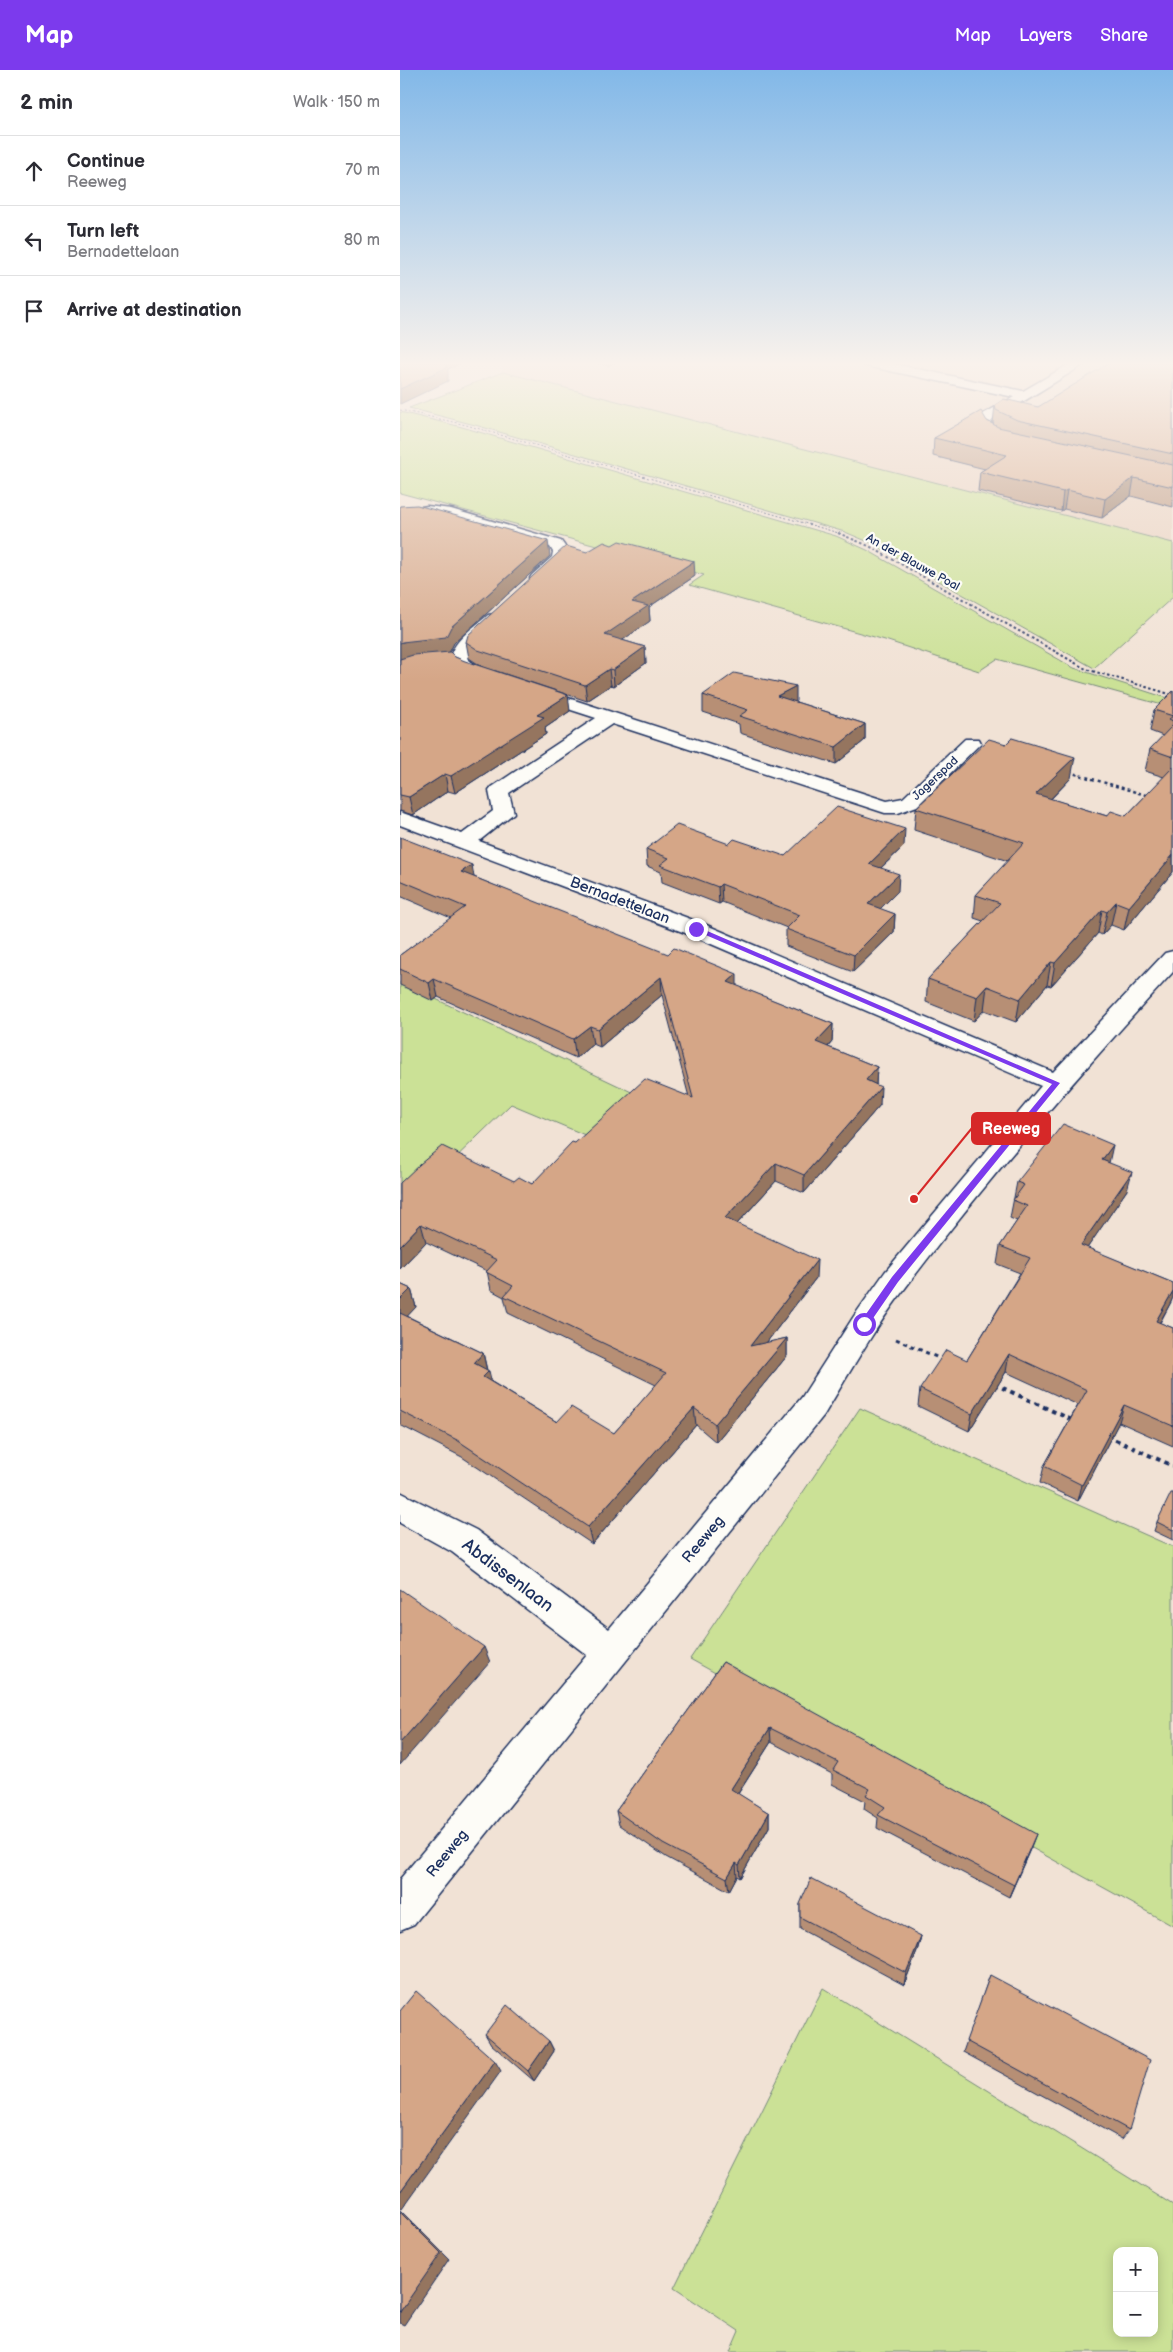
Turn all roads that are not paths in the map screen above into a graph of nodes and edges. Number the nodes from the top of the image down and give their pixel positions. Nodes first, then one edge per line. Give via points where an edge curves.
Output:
1 (400, 514) edge
2 (524, 591) edge
3 (503, 610) edge
4 (458, 660) junction
5 (440, 662) edge
6 (501, 681) edge
7 (519, 687) edge
8 (610, 717) junction
9 (972, 743) dead end
10 (400, 818) edge
11 (464, 842) junction
12 (1173, 958) edge
13 (1056, 1083) junction
14 (400, 1506) edge
15 (610, 1651) junction
16 (400, 1910) edge

1 - 2 street via 428,510 446,512 556,544 561,552 559,559
3 - 4 street via 461,648
4 - 5 street
4 - 6 street via 465,668
7 - 8 street, Jagerspad
8 - 9 street, Jagerspad via 885,807 898,807 910,802
8 - 11 street via 498,791 504,813
10 - 11 street, Bernadettelaan
11 - 13 street, Bernadettelaan via 696,929
12 - 13 street, Reeweg
13 - 15 street, Reeweg via 895,1280 813,1406
14 - 15 street, Abdissenlaan via 464,1541
15 - 16 street, Reeweg

